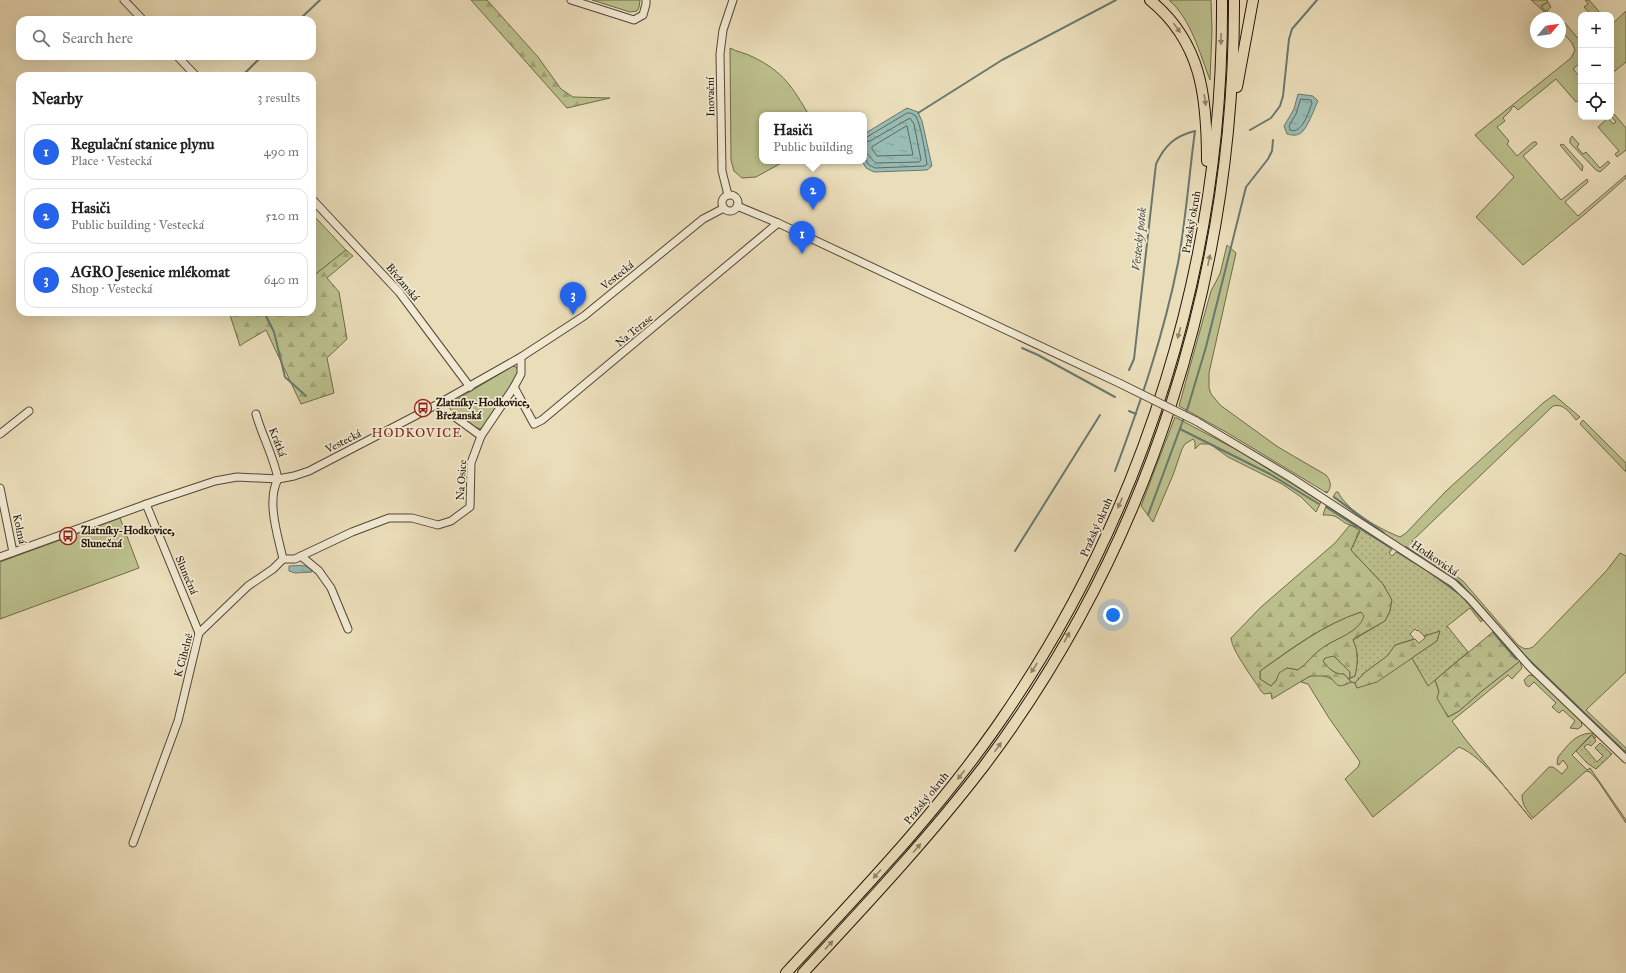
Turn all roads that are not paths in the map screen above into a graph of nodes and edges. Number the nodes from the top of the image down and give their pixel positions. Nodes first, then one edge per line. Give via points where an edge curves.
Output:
1 (124, 0) edge
2 (570, 0) edge
3 (646, 0) edge
4 (733, 0) edge
5 (1150, 0) edge
6 (1222, 0) edge
7 (1234, 0) edge
8 (1252, 0) edge
9 (138, 16) edge
10 (181, 60) edge
11 (192, 72) edge
12 (1229, 128) junction
13 (728, 195) junction
14 (1207, 199) junction
15 (316, 203) edge
16 (738, 206) junction
17 (724, 208) junction
18 (778, 223) junction
19 (521, 357) junction
20 (470, 386) junction
21 (514, 387) junction
22 (29, 411) dead end
23 (256, 414) dead end
24 (455, 417) dead end
25 (0, 434) edge
26 (481, 436) junction
27 (278, 479) junction
28 (0, 488) edge
29 (146, 504) junction
30 (13, 552) junction
31 (301, 556) junction
32 (0, 557) edge
33 (283, 559) junction
34 (348, 629) dead end
35 (200, 633) junction
36 (1626, 759) edge
37 (133, 843) dead end
38 (786, 973) edge
39 (803, 973) edge

1 - 9 street
2 - 3 street via 634,20 643,15
4 - 13 street, Inovační via 723,30 720,54 722,171
5 -> 14 highway via 1165,13 1180,32 1191,52 1200,79 1207,119
6 -> 14 highway, Pražský okruh via 1219,93
7 - 12 highway
8 - 12 highway
10 - 11 street
39 -> 12 highway via 907,860 985,765 1054,662 1103,572 1152,458 1190,344 1212,245
13 - 16 street via 736,198
13 - 17 street via 723,201
14 -> 38 highway, Pražský okruh via 1189,295 1161,394 1136,467 1084,580 1043,655 970,763 926,819
15 - 20 street, Břežanská via 399,292
16 - 17 street, Vestecká via 731,211
16 - 18 street
17 - 19 street, Vestecká via 703,219 584,316
18 - 21 street, Na Terase via 542,420 534,424
18 - 36 street, Hodkovická, bridge via 1196,421 1290,477 1454,583 1530,667
19 - 20 street, Vestecká
19 - 21 street, Na Osice via 521,374
20 - 27 street, Vestecká via 309,471
21 - 26 street, Na Osice
22 - 25 street
23 - 27 street, Krátká
24 - 26 street
26 - 31 street, Na Osice via 471,463 470,507 452,521 438,525 412,518 389,518
27 - 29 street, Vestecká via 237,477 215,481
27 - 33 street via 273,498 275,524
28 - 30 street, Kolmá
29 - 30 street, Vestecká
29 - 35 street, Slunečná
30 - 32 street, Vestecká
31 - 33 street, Na Osice
31 - 34 street via 319,572 331,588
33 - 35 street, K Cihelně via 248,586
35 - 37 street, K Cihelně via 178,721

